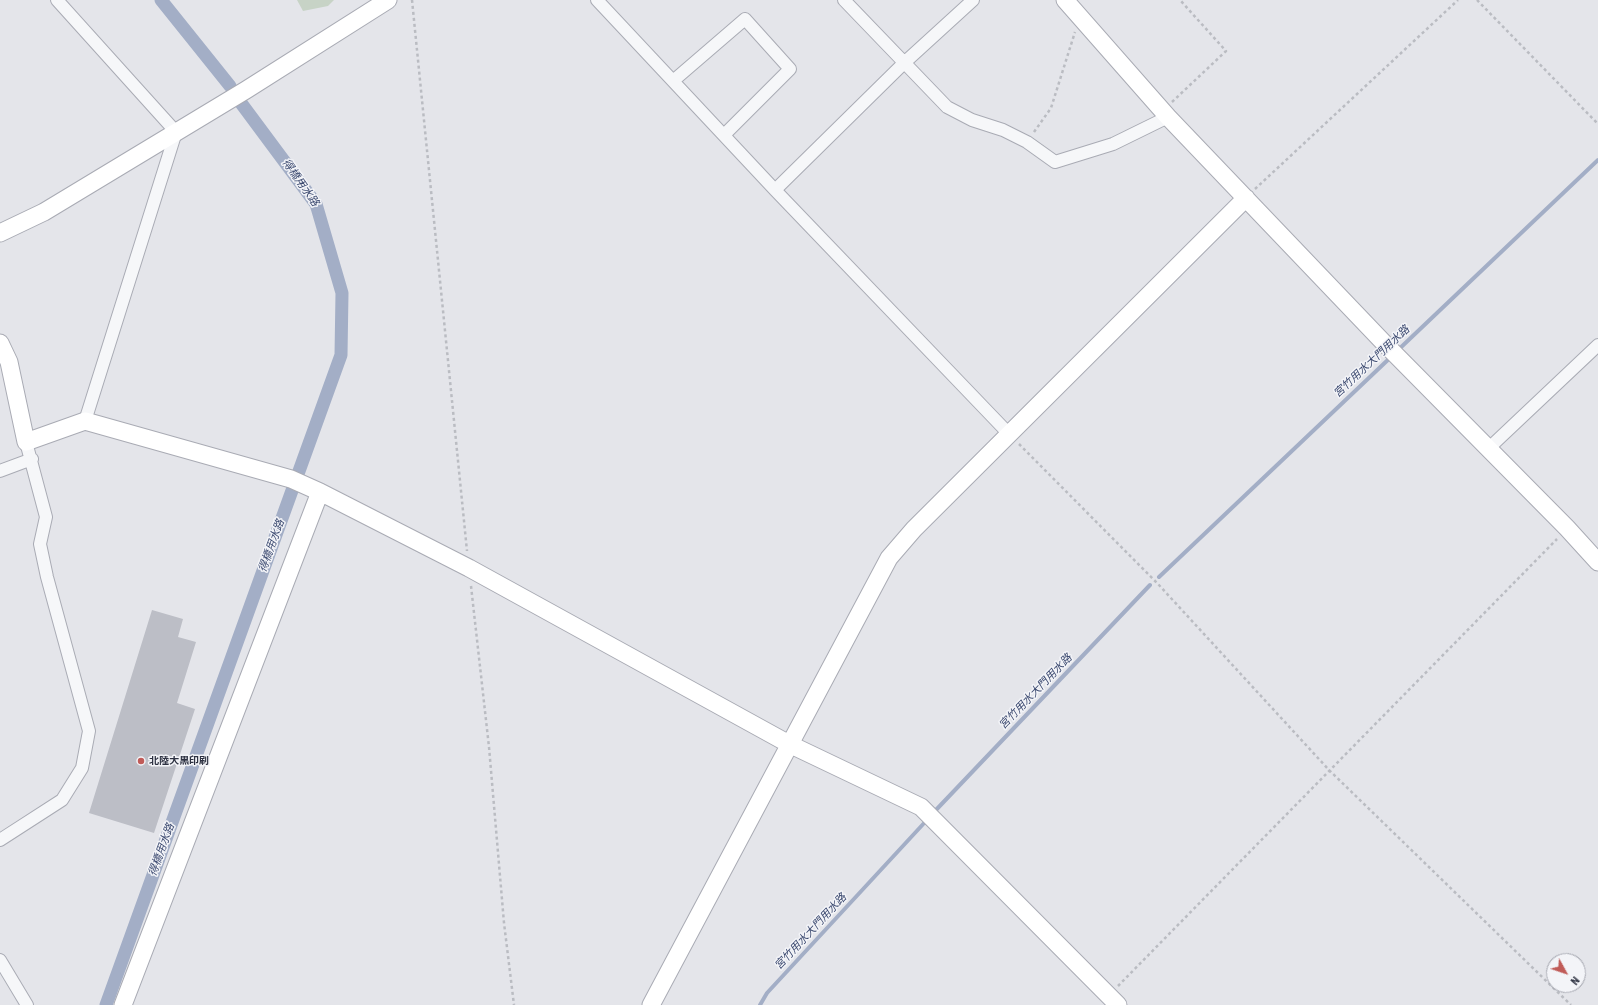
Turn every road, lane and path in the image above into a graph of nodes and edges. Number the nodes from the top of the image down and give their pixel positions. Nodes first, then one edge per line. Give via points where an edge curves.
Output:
1 (57, 0) edge
2 (388, 0) edge
3 (412, 0) edge
4 (598, 0) edge
5 (844, 0) edge
6 (973, 0) edge
7 (1065, 0) edge
8 (1180, 0) edge
9 (1458, 0) edge
10 (1477, 0) edge
11 (1080, 16) junction
12 (904, 63) junction
13 (673, 81) junction
14 (1166, 114) junction
15 (1598, 124) edge
16 (176, 132) junction
17 (724, 135) junction
18 (1027, 142) junction
19 (775, 190) junction
20 (1246, 198) junction
21 (0, 233) edge
22 (0, 343) edge
23 (1598, 345) edge
24 (84, 421) junction
25 (1010, 435) junction
26 (26, 442) junction
27 (1488, 449) junction
28 (32, 459) junction
29 (0, 472) edge
30 (305, 485) junction
31 (1567, 528) junction
32 (1598, 562) edge
33 (469, 568) junction
34 (789, 744) junction
35 (1329, 770) junction
36 (0, 840) edge
37 (0, 960) edge
38 (1113, 1000) edge
39 (27, 1005) edge
40 (123, 1005) edge
41 (514, 1005) edge
42 (651, 1005) edge
43 (1571, 1005) edge

1 - 16 street
2 - 16 street
3 - 33 path
4 - 13 street
5 - 12 street
6 - 12 street
7 - 11 street
8 - 14 path via 1226,50
9 - 20 path
10 - 15 path
11 - 14 street
11 - 18 path via 1051,108
12 - 18 street via 947,107
12 - 19 street
13 - 17 street
13 - 17 street via 745,19 790,69
14 - 18 street via 1113,144 1055,162
14 - 20 street
16 - 21 street via 44,212
16 - 24 street
17 - 19 street
19 - 25 street
20 - 25 street
20 - 27 street
22 - 26 street via 9,362
23 - 27 street
24 - 26 street
24 - 30 street
25 - 34 street via 914,529 889,558
25 - 35 path via 1158,584
26 - 28 street
27 - 31 street
28 - 29 street
28 - 36 street via 46,517 40,544 89,732 82,768 62,800
30 - 33 street
30 - 40 street
31 - 32 street
31 - 35 path
33 - 34 street
33 - 41 path
34 - 38 street via 921,807
34 - 42 street
35 - 38 path
35 - 43 path
37 - 39 street

